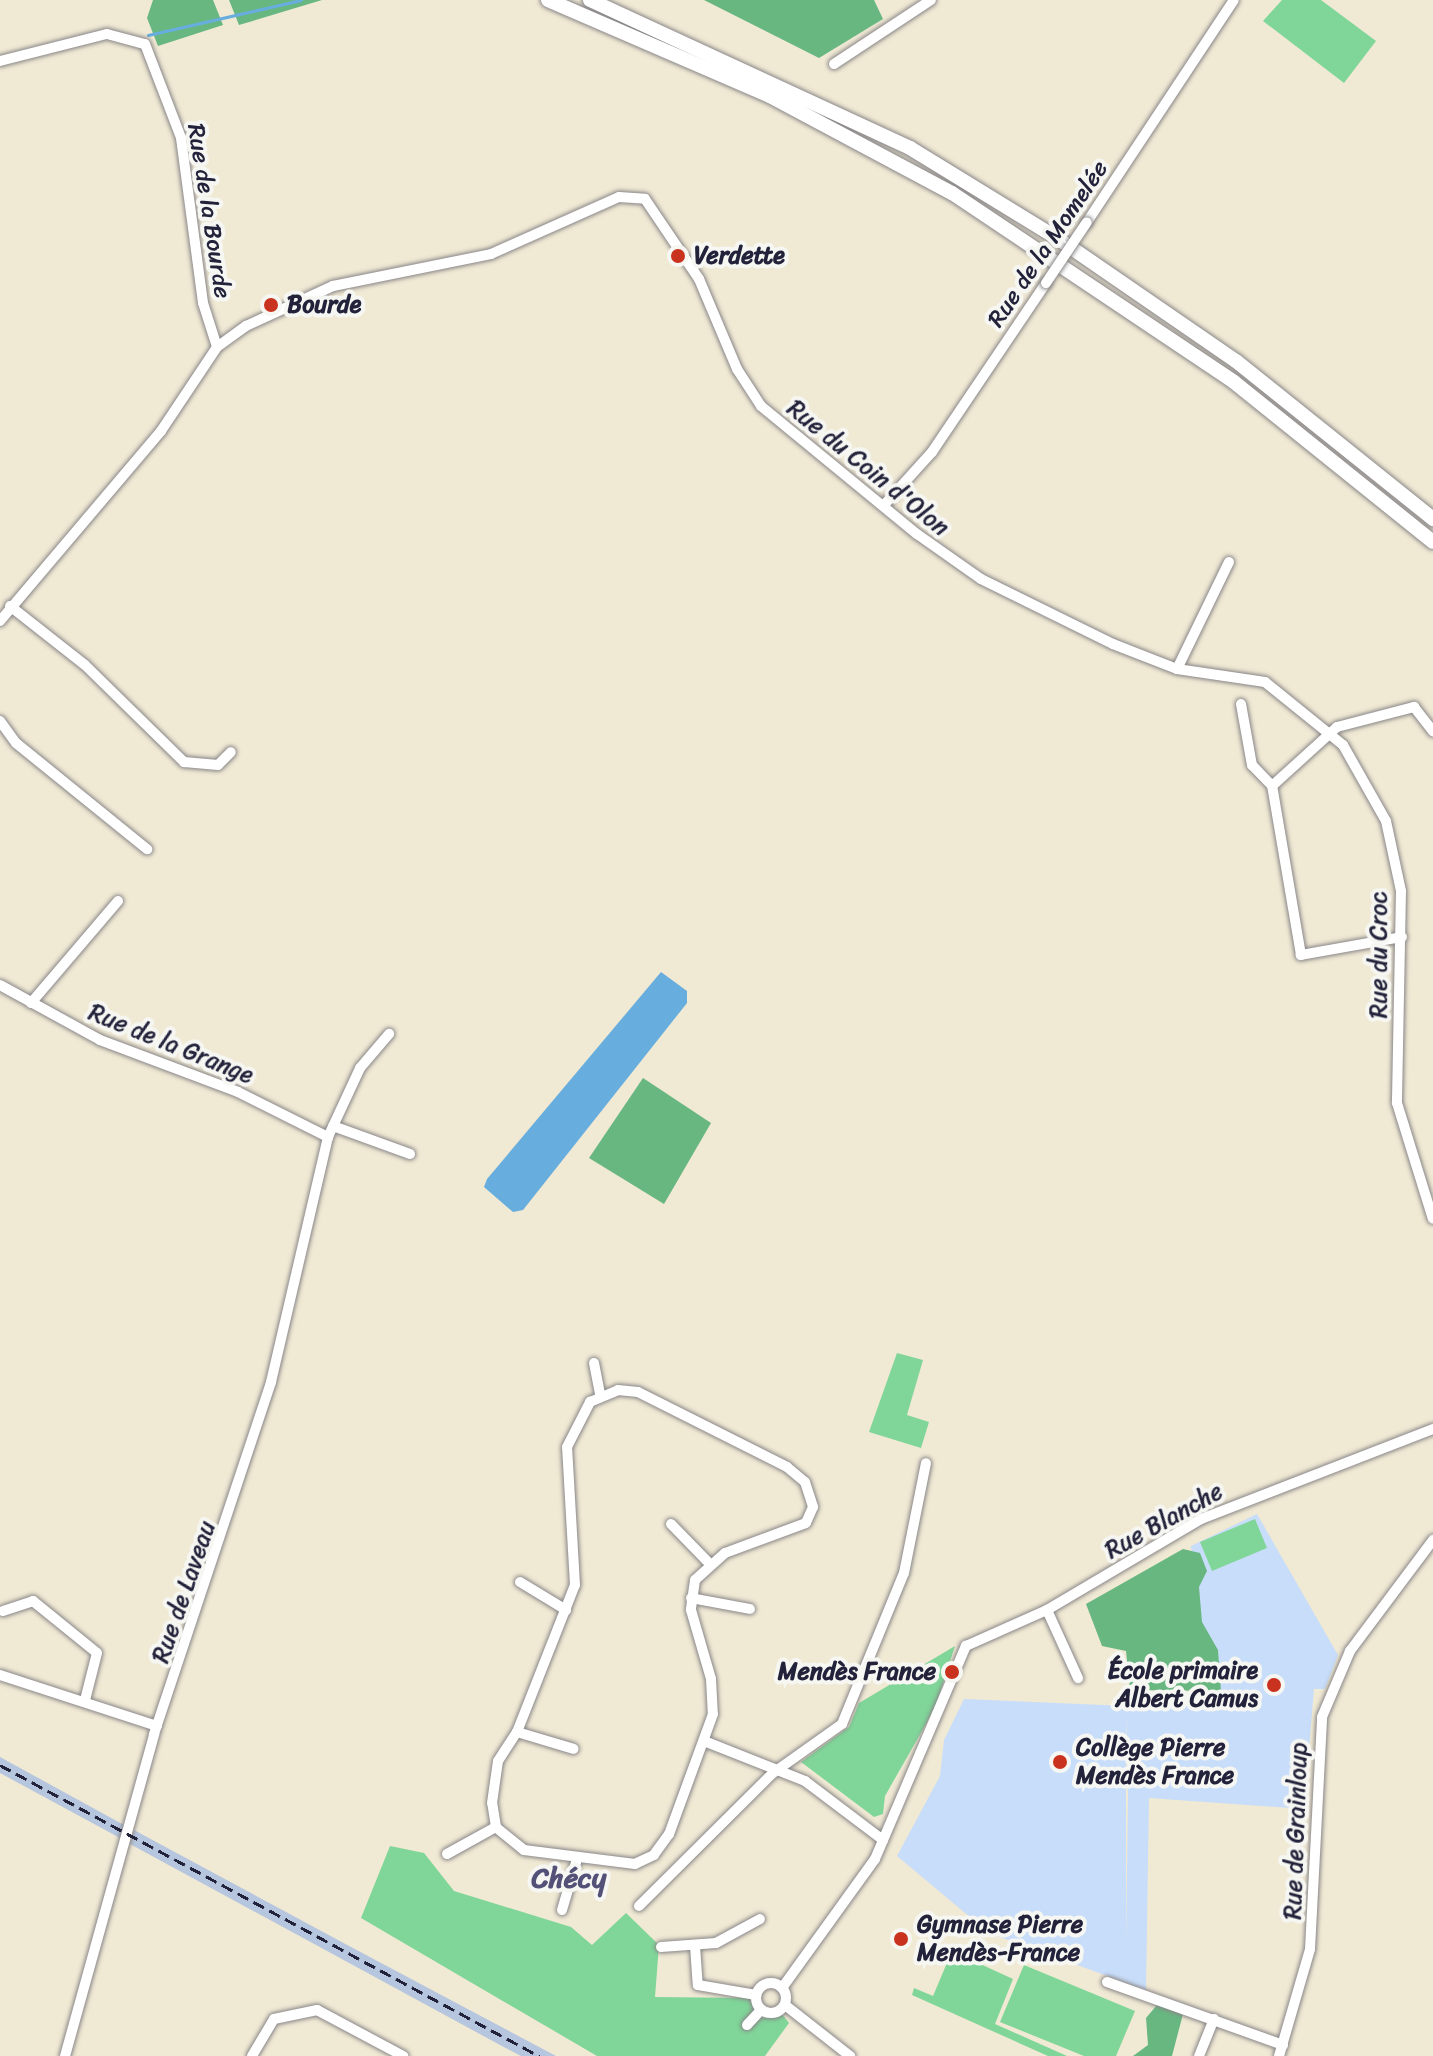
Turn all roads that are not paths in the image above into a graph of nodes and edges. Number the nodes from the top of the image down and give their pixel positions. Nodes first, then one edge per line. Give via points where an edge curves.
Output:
1 (548, 0) edge
2 (590, 0) edge
3 (931, 0) edge
4 (1234, 0) edge
5 (0, 61) edge
6 (834, 64) dead end
7 (217, 347) junction
8 (885, 504) junction
9 (1433, 519) edge
10 (1433, 542) edge
11 (1229, 562) dead end
12 (10, 606) junction
13 (0, 621) edge
14 (1177, 669) junction
15 (1241, 704) dead end
16 (0, 721) edge
17 (1330, 731) junction
18 (1433, 731) edge
19 (231, 752) dead end
20 (1272, 786) junction
21 (147, 849) dead end
22 (118, 901) dead end
23 (1402, 937) junction
24 (0, 985) edge
25 (31, 1003) junction
26 (389, 1034) dead end
27 (330, 1132) junction
28 (410, 1154) dead end
29 (1433, 1219) edge
30 (594, 1363) dead end
31 (600, 1395) junction
32 (1433, 1429) edge
33 (926, 1463) dead end
34 (671, 1524) dead end
35 (1433, 1540) edge
36 (709, 1563) junction
37 (520, 1582) dead end
38 (691, 1598) junction
39 (750, 1609) dead end
40 (566, 1610) junction
41 (1047, 1610) junction
42 (3, 1611) dead end
43 (0, 1675) edge
44 (1078, 1678) dead end
45 (85, 1700) junction
46 (157, 1726) junction
47 (517, 1732) junction
48 (704, 1741) junction
49 (574, 1749) dead end
50 (781, 1768) junction
51 (496, 1827) junction
52 (883, 1840) junction
53 (447, 1854) dead end
54 (577, 1859) junction
55 (639, 1906) dead end
56 (562, 1910) dead end
57 (760, 1919) dead end
58 (695, 1946) junction
59 (661, 1947) dead end
60 (1107, 1982) dead end
61 (782, 1988) junction
62 (751, 1994) junction
63 (785, 2005) junction
64 (761, 2010) junction
65 (1214, 2019) junction
66 (747, 2025) dead end
67 (1281, 2051) edge
68 (65, 2056) edge
69 (252, 2056) edge
70 (403, 2056) edge
71 (850, 2056) edge
72 (1199, 2056) edge

1 - 10 highway via 770,96 952,193 1208,363
2 - 9 highway via 910,148 1057,238 1236,361
3 - 6 street
4 - 8 street, Rue de la Momelée, bridge via 932,452
5 - 7 street, Rue de la Bourde via 107,34 145,44 181,138 203,303
7 - 8 street, Rue du Coin d'Olon via 307,295 407,267 491,254 633,196 657,208 761,406
7 - 12 street via 161,431
8 - 14 street, Rue du Coin d'Olon via 981,579
11 - 14 street
12 - 13 street
12 - 19 street via 85,665 184,762 218,765
14 - 17 street, Rue du Croc via 1265,682
15 - 20 street via 1252,765
16 - 21 street via 16,743
17 - 18 street via 1406,706
17 - 20 street
17 - 23 street, Rue du Croc via 1362,770 1386,821
20 - 23 street via 1301,955
22 - 25 street
23 - 29 street, Rue du Croc via 1397,1103
24 - 25 street, Rue de la Grange
25 - 27 street, Rue de la Grange via 100,1040
26 - 27 street, Rue de Laveau via 360,1068
27 - 28 street, Rue de la Grange
27 - 46 street, Rue de Laveau via 271,1382
30 - 31 street
31 - 36 street via 638,1392 805,1482 813,1507 806,1523
31 - 40 street via 584,1410 564,1460 575,1572
32 - 41 street, Rue Blanche via 1201,1519
33 - 50 street via 904,1573 842,1724
34 - 36 street
35 - 67 street, Rue de Grainloup via 1350,1651 1322,1717 1310,1949
36 - 38 street
37 - 40 street
38 - 39 street
38 - 48 street via 715,1702
40 - 47 street
41 - 44 street
41 - 52 street, Rue Blanche via 966,1646
42 - 45 street via 33,1601 97,1653
43 - 45 street
45 - 46 street
46 - 68 street, Rue de Laveau
47 - 49 street
47 - 51 street via 494,1773
48 - 50 street
48 - 54 street via 654,1855 635,1864
50 - 52 street
50 - 55 street
51 - 53 street
51 - 54 street via 524,1850
52 - 61 street via 854,1895
54 - 56 street
57 - 58 street
58 - 59 street
58 - 62 street via 698,1985
60 - 65 street
61 - 62 street via 770,1983
61 - 63 street
62 - 64 street
63 - 64 street
63 - 71 street
64 - 66 street
65 - 67 street
65 - 72 street
69 - 70 street via 274,2019 317,2010

